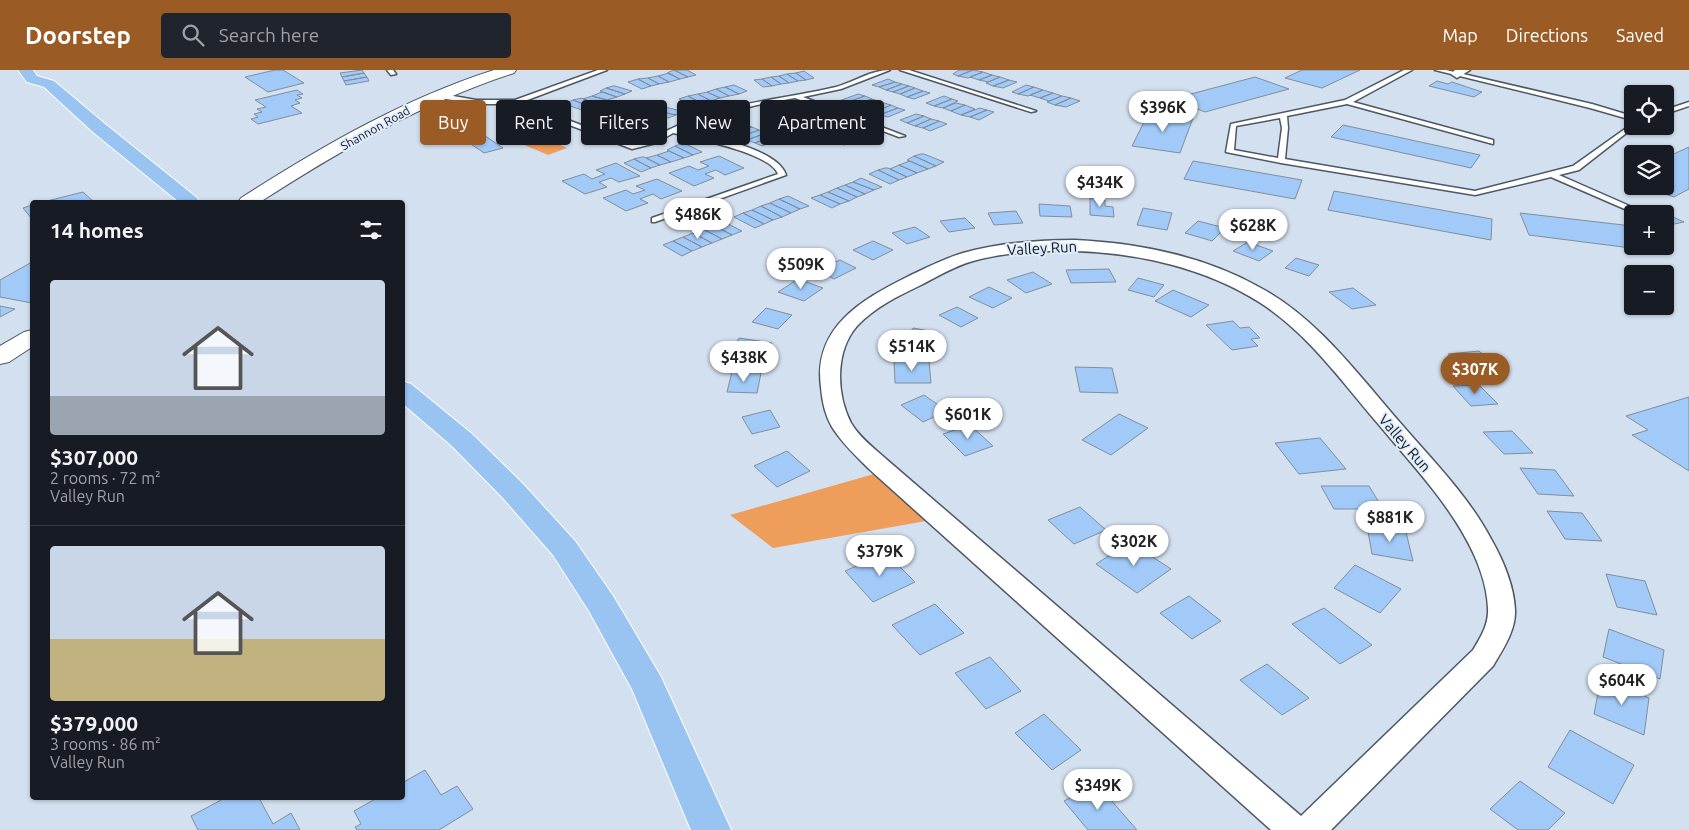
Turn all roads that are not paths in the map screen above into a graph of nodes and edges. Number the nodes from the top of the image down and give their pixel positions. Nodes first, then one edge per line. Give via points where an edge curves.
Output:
1 (25, 70) edge
2 (509, 70) edge
3 (604, 70) edge
4 (887, 70) edge
5 (903, 70) edge
6 (1410, 70) edge
7 (1438, 70) edge
8 (1460, 72) edge
9 (51, 77) edge
10 (795, 96) junction
11 (430, 98) junction
12 (522, 100) edge
13 (1347, 102) junction
14 (1689, 104) edge
15 (496, 105) edge
16 (1674, 109) edge
17 (1033, 111) dead end
18 (1284, 115) junction
19 (1624, 116) edge
20 (571, 123) edge
21 (672, 131) junction
22 (1624, 132) edge
23 (901, 136) dead end
24 (1490, 142) dead end
25 (1281, 161) junction
26 (1551, 174) junction
27 (188, 200) edge
28 (251, 200) edge
29 (1624, 205) edge
30 (655, 220) dead end
31 (30, 338) edge
32 (0, 357) edge
33 (405, 392) edge
34 (711, 830) edge
35 (1294, 830) edge
36 (1309, 830) edge

1 - 9 main road via 32,79
2 - 11 street, Shannon Road
3 - 12 lane
4 - 10 lane via 839,88
5 - 17 lane
6 - 13 lane
7 - 8 lane
8 - 19 lane
9 - 27 main road via 99,128
10 - 21 lane via 710,115
10 - 23 lane
11 - 15 lane
11 - 28 street, Shannon Road
13 - 18 lane
13 - 24 lane
14 - 16 lane
18 - 25 lane
18 - 25 lane via 1233,125 1230,152
20 - 21 lane via 632,147
21 - 30 lane via 757,155 779,166 782,175
22 - 26 lane via 1576,168
25 - 26 lane via 1475,193
26 - 29 lane
31 - 32 street
33 - 34 main road via 462,440 564,548 649,687
35 - 36 street, Valley Run via 864,450 844,428 838,417 828,375 832,350 843,330 860,312 890,292 976,255 1024,248 1088,246 1164,258 1228,279 1292,315 1325,349 1445,489 1475,530 1492,563 1502,615 1498,632 1483,658

